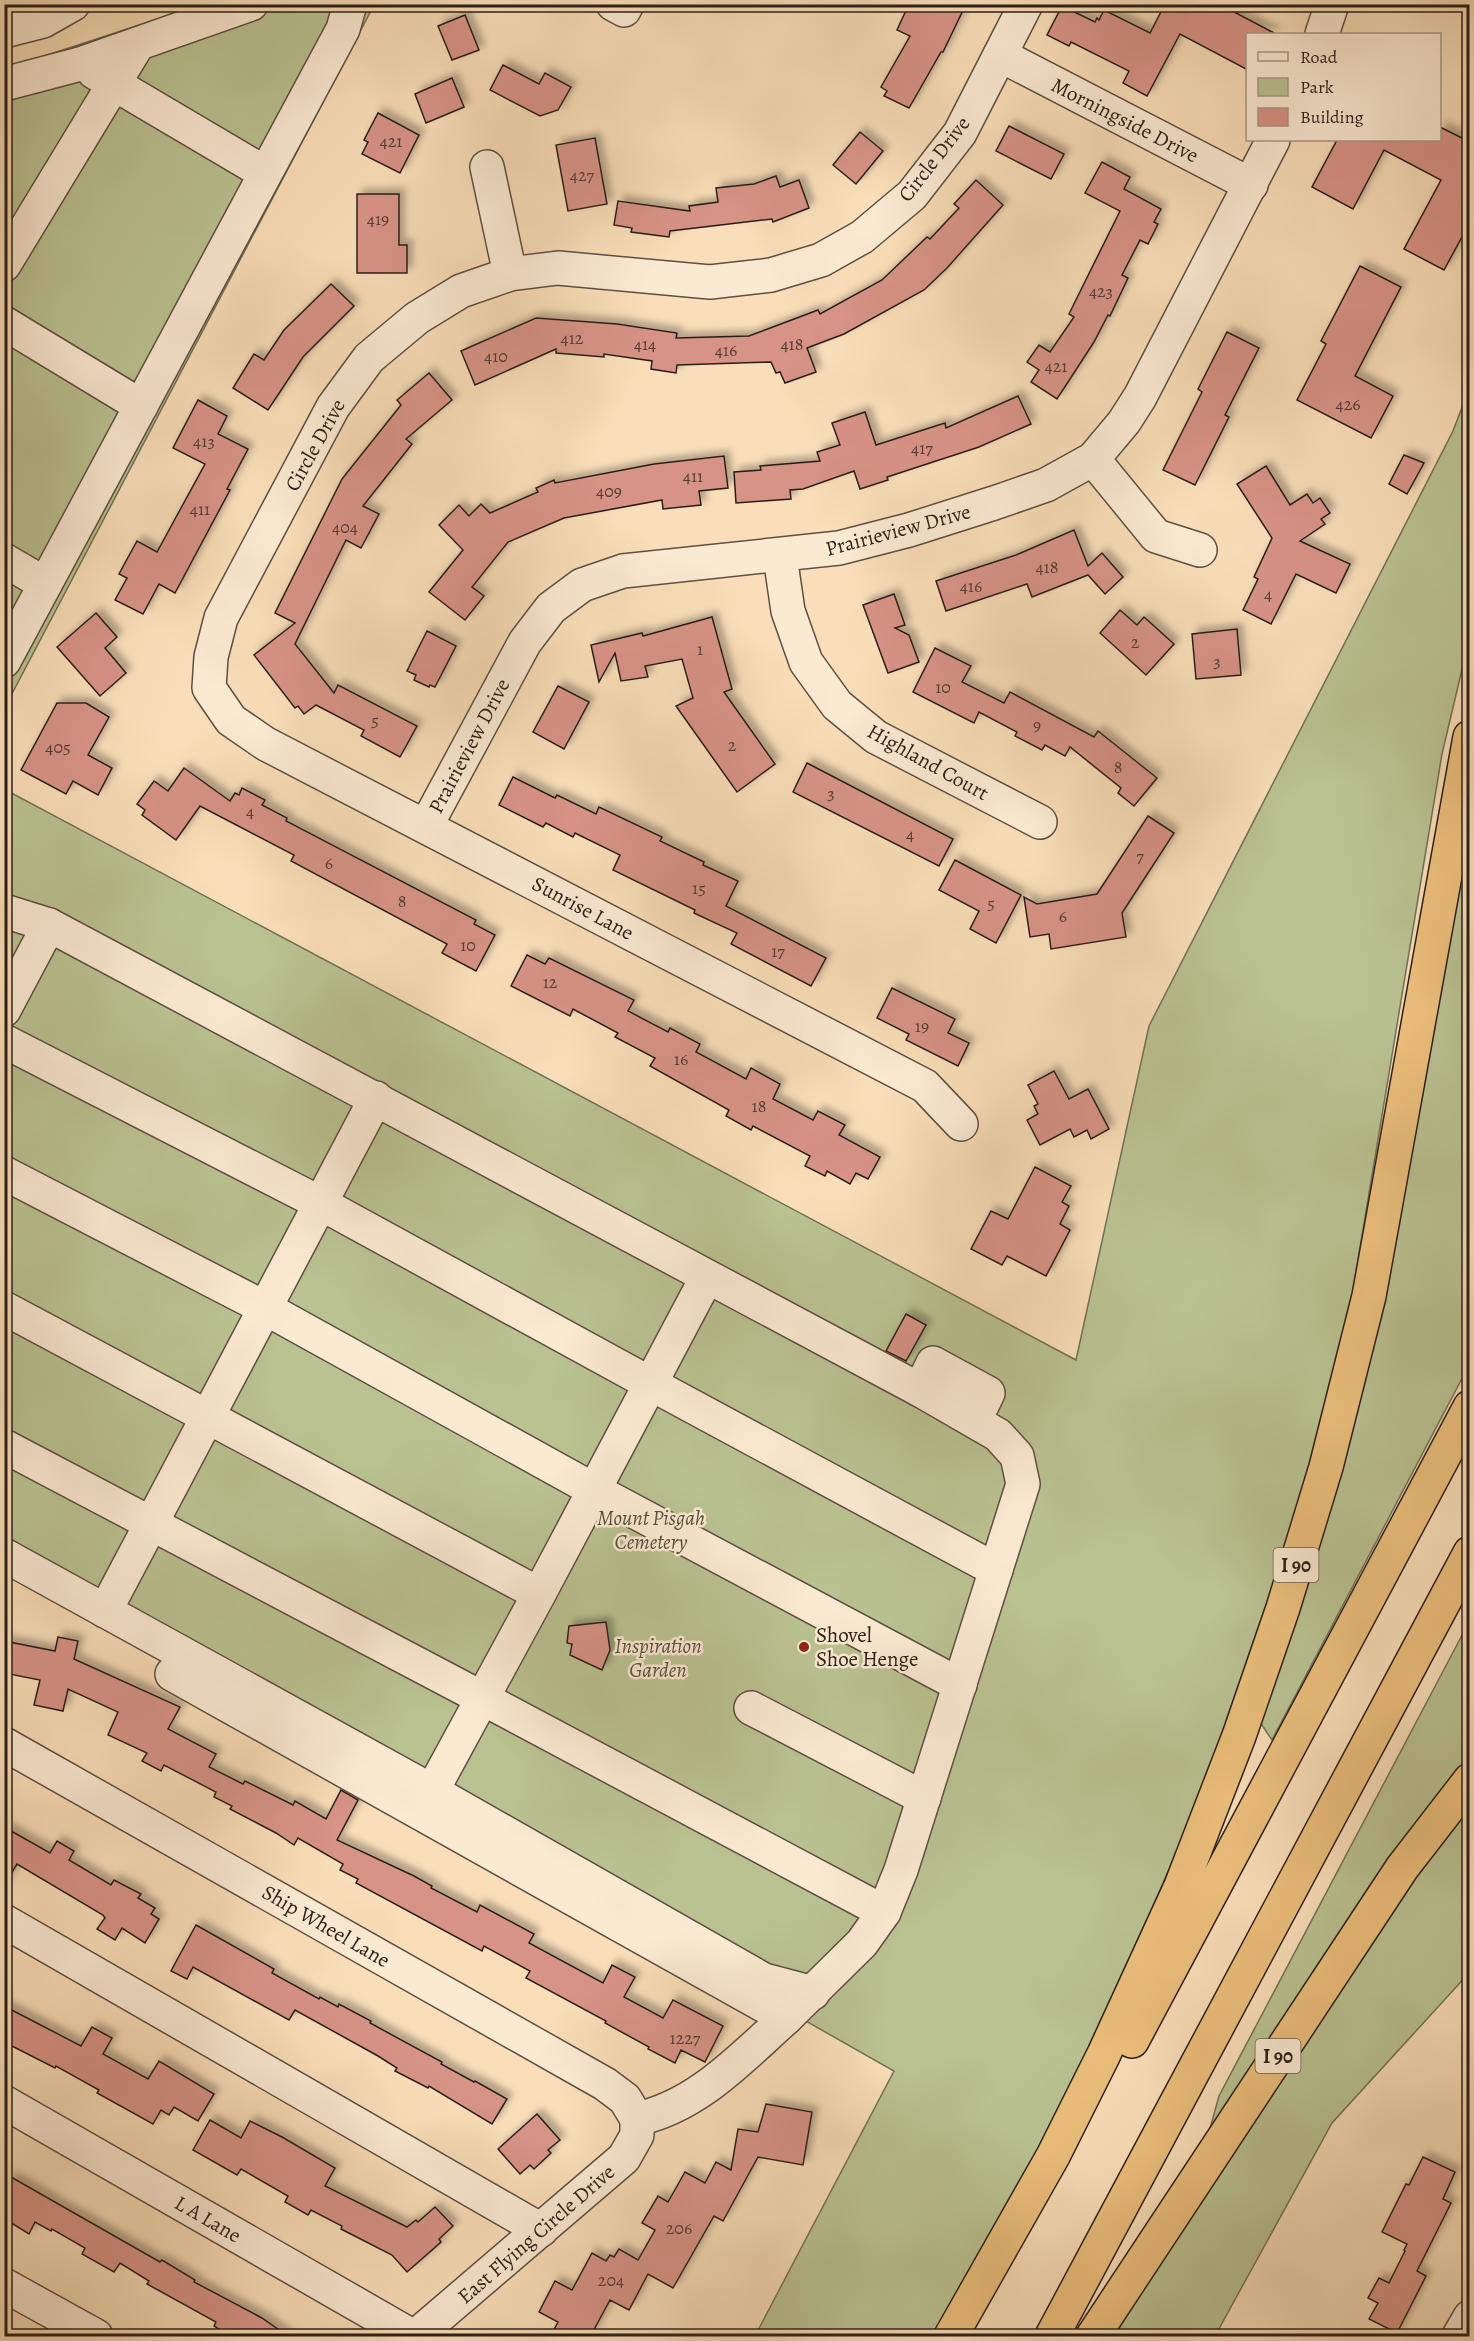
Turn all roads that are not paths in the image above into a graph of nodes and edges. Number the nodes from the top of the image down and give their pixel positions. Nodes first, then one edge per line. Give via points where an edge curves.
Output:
1 (73, 4) edge
2 (251, 4) edge
3 (350, 4) edge
4 (614, 4) edge
5 (627, 4) edge
6 (1026, 4) edge
7 (4, 32) edge
8 (138, 44) junction
9 (1000, 55) junction
10 (80, 64) junction
11 (4, 84) edge
12 (114, 84) junction
13 (1273, 141) edge
14 (487, 167) dead end
15 (265, 173) junction
16 (1251, 185) junction
17 (4, 265) edge
18 (510, 274) junction
19 (4, 323) edge
20 (141, 406) junction
21 (1093, 459) junction
22 (1200, 550) dead end
23 (780, 556) junction
24 (4, 560) edge
25 (45, 584) junction
26 (4, 661) edge
27 (209, 688) joint
28 (1470, 737) edge
29 (1040, 822) dead end
30 (426, 826) junction
31 (4, 912) edge
32 (50, 925) junction
33 (4, 1010) edge
34 (4, 1041) edge
35 (376, 1098) junction
36 (961, 1124) dead end
37 (4, 1173) edge
38 (320, 1203) junction
39 (707, 1277) junction
40 (4, 1308) edge
41 (265, 1308) junction
42 (651, 1384) junction
43 (1470, 1407) edge
44 (208, 1417) junction
45 (4, 1446) edge
46 (594, 1490) junction
47 (151, 1524) junction
48 (1470, 1553) edge
49 (4, 1555) edge
50 (996, 1570) junction
51 (539, 1594) junction
52 (105, 1611) junction
53 (172, 1674) dead end
54 (960, 1685) junction
55 (482, 1698) junction
56 (751, 1707) dead end
57 (4, 1744) edge
58 (1470, 1780) edge
59 (432, 1791) junction
60 (924, 1798) junction
61 (884, 1912) junction
62 (4, 1921) edge
63 (813, 1993) junction
64 (786, 2018) junction
65 (4, 2102) edge
66 (637, 2119) junction
67 (541, 2230) junction
68 (4, 2285) edge
69 (1470, 2317) edge
70 (96, 2337) edge
71 (414, 2337) edge
72 (951, 2337) edge
73 (970, 2337) edge
74 (1052, 2337) edge
75 (1093, 2337) edge
76 (1459, 2337) edge

1 - 7 street via 43,21
2 - 8 street
3 - 15 street via 343,29
4 - 5 street via 624,10
6 - 9 street, Circle Drive
8 - 10 street
8 - 12 street
9 - 16 street, Morningside Drive
9 - 18 street, Circle Drive via 960,133 912,195 862,237 821,260 771,275 710,282 558,268
10 - 11 street
10 - 12 street
12 - 15 street
12 - 17 street
13 - 16 street, Prairieview Drive
14 - 18 street
15 - 20 street
16 - 21 street, Prairieview Drive via 1140,397
18 - 27 street, Circle Drive via 461,291 417,318 369,358 333,407 221,618 211,657
19 - 20 street
20 - 25 street
21 - 22 street via 1156,536
21 - 23 street, Prairieview Drive via 1046,484 909,530 838,549
23 - 29 street, Highland Court via 788,611 806,662 837,705 876,737
23 - 30 street, Prairieview Drive via 622,571 582,585 551,608 525,642
24 - 25 street
25 - 26 street
27 - 30 street, Sunrise Lane via 231,720 266,744
28 - 72 highway, I 90 via 1369,1296 1326,1467 1283,1608 1181,1886 1053,2156
30 - 36 street, Sunrise Lane via 925,1086
31 - 32 street
32 - 33 street
32 - 35 street
34 - 38 street
35 - 38 street
35 - 39 street
37 - 41 street
38 - 41 street
38 - 42 street
39 - 42 street
39 - 50 street via 998,1435 1017,1456 1023,1484
40 - 44 street
41 - 44 street
41 - 46 street
42 - 46 street
42 - 50 street
43 - 73 highway via 1039,2216
44 - 47 street
44 - 51 street
45 - 47 street
46 - 51 street
46 - 54 street
47 - 52 street
47 - 55 street
48 - 74 highway
49 - 52 street
50 - 54 street
51 - 55 street
52 - 59 street
53 - 64 street
54 - 60 street
55 - 59 street
55 - 61 street
56 - 60 street
57 - 66 street, Ship Wheel Lane via 605,2084 625,2099
58 - 75 highway, I 90 via 1402,1868
59 - 63 street via 764,1980
60 - 61 street
61 - 63 street via 862,1942
62 - 67 street
63 - 64 street
64 - 66 street via 708,2087 659,2114
65 - 71 street, L A Lane
66 - 67 street, East Flying Circle Drive via 637,2134 624,2158
67 - 71 street, East Flying Circle Drive
68 - 70 street
69 - 76 street

